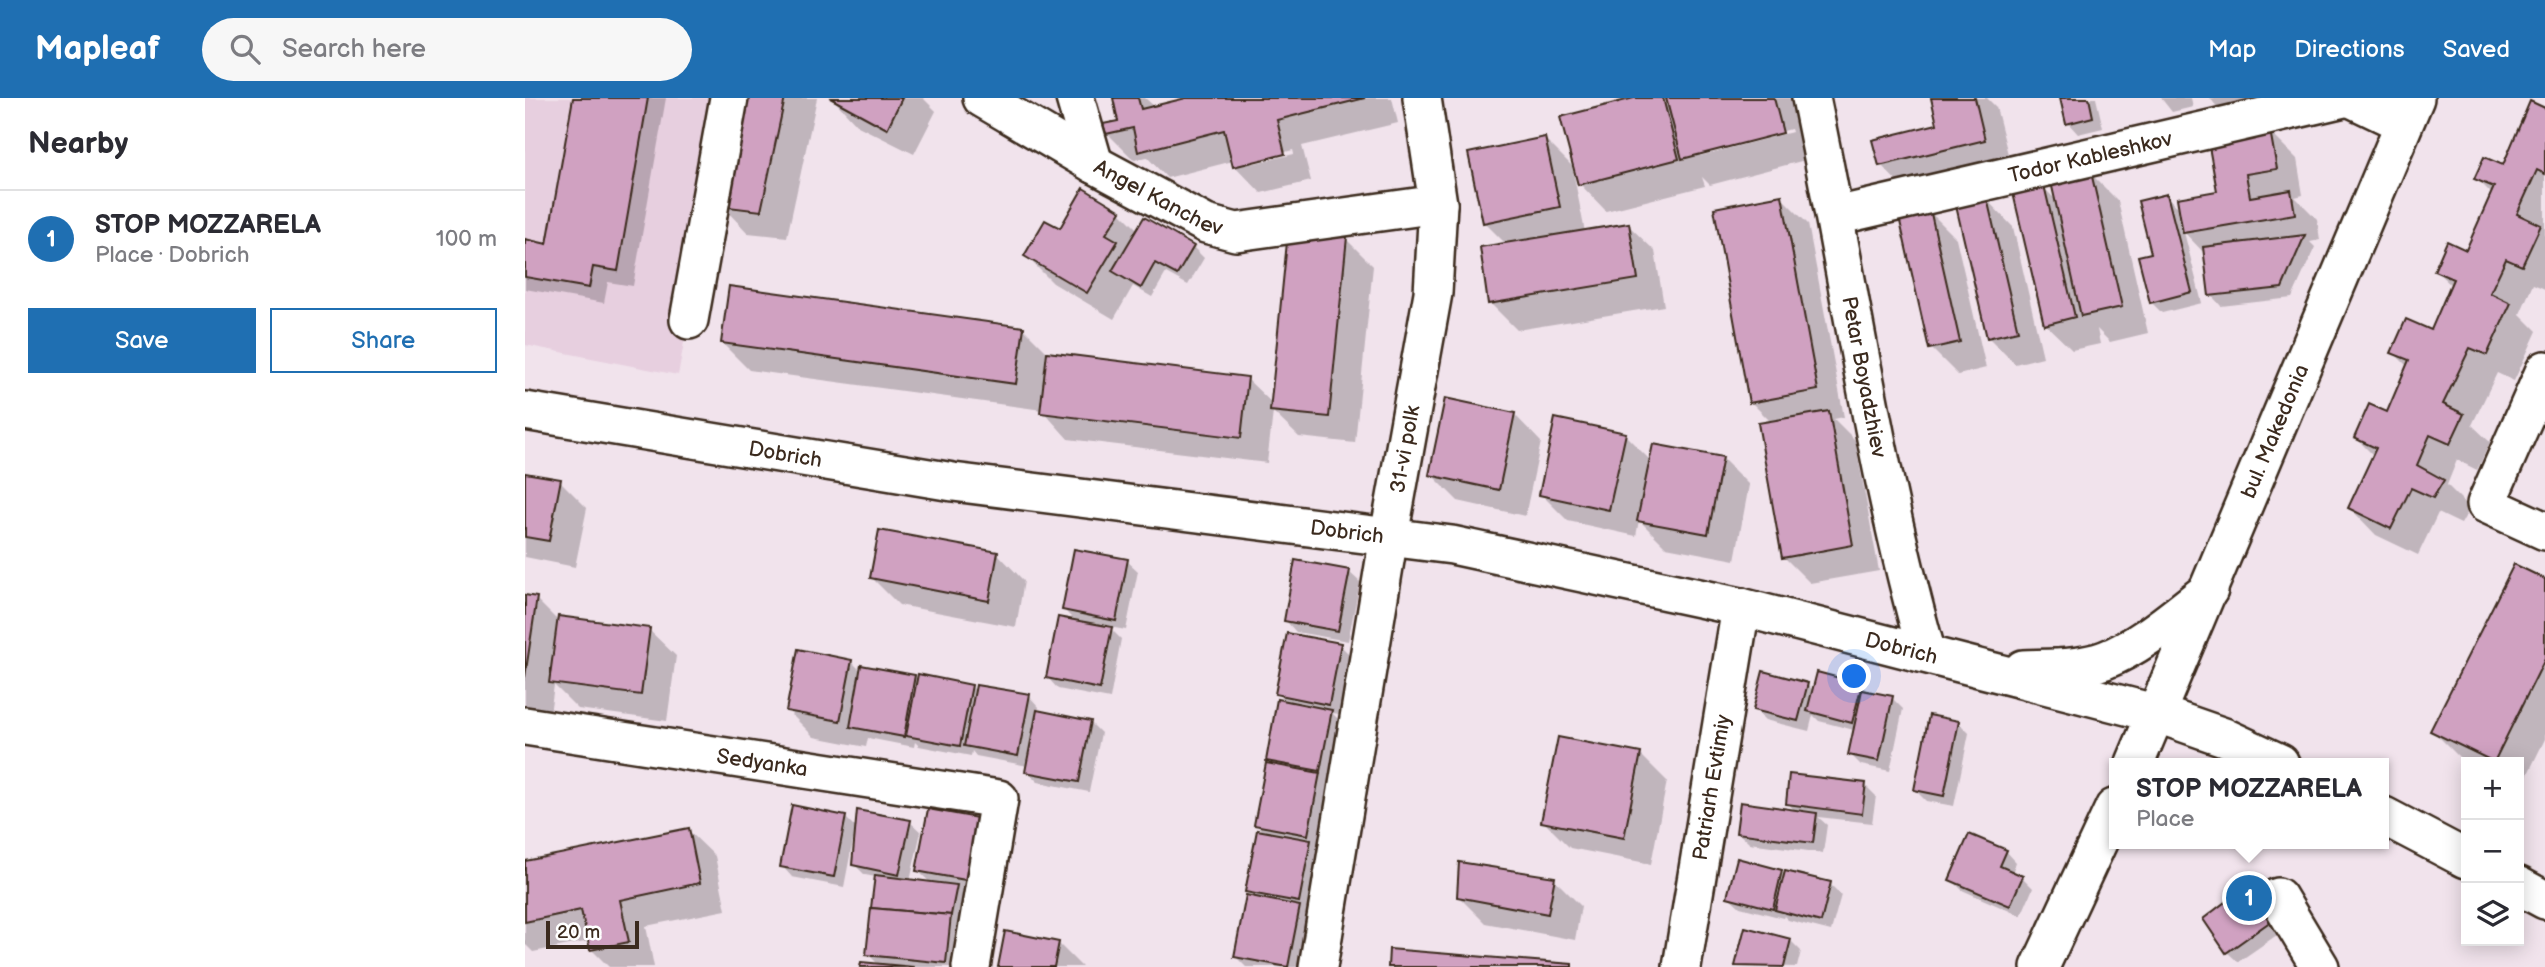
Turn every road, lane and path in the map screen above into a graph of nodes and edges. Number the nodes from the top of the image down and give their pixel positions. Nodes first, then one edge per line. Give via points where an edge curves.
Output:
1 (729, 98) edge
2 (982, 98) edge
3 (1075, 98) edge
4 (1422, 98) edge
5 (1811, 98) edge
6 (2344, 98) edge
7 (2351, 98) edge
8 (2409, 111) edge
9 (1094, 164) junction
10 (1438, 204) junction
11 (1836, 216) junction
12 (689, 320) dead end
13 (2545, 370) edge
14 (525, 411) edge
15 (2545, 531) edge
16 (1389, 536) junction
17 (2210, 589) junction
18 (1741, 607) junction
19 (1927, 654) junction
20 (1991, 670) junction
21 (2158, 713) junction
22 (525, 726) edge
23 (2137, 758) edge
24 (2269, 758) edge
25 (2109, 819) edge
26 (2389, 819) edge
27 (2461, 856) edge
28 (2524, 889) edge
29 (2278, 897) dead end
30 (2545, 900) edge
31 (971, 967) edge
32 (1318, 967) edge
33 (1682, 967) edge
34 (2040, 967) edge
35 (2320, 967) edge

1 - 12 street
2 - 9 street, Angel Kanchev
3 - 9 street
4 - 10 street, 31-vi polk
5 - 11 street, Petar Boyadzhiev
6 - 11 street, Todor Kableshkov
7 - 8 street
8 - 17 street, bul. Makedonia
9 - 10 street, Angel Kanchev via 1206,224 1236,232
10 - 16 street, 31-vi polk via 1433,293
11 - 19 street, Petar Boyadzhiev via 1899,556
13 - 15 street via 2487,504
14 - 16 street, Dobrich via 953,482
16 - 18 street, Dobrich via 1452,545
16 - 32 street, 31-vi polk
17 - 20 street via 2135,644 2104,660 2068,667
17 - 21 street, bul. Makedonia
18 - 19 street, Dobrich
18 - 33 street, Patriarh Evtimiy
19 - 20 street, Dobrich
20 - 21 street, Dobrich
21 - 23 street, bul. Makedonia
21 - 24 street, Dobrich
22 - 31 street, Sedyanka via 999,799
25 - 34 street
26 - 27 street
28 - 30 street
29 - 35 street

